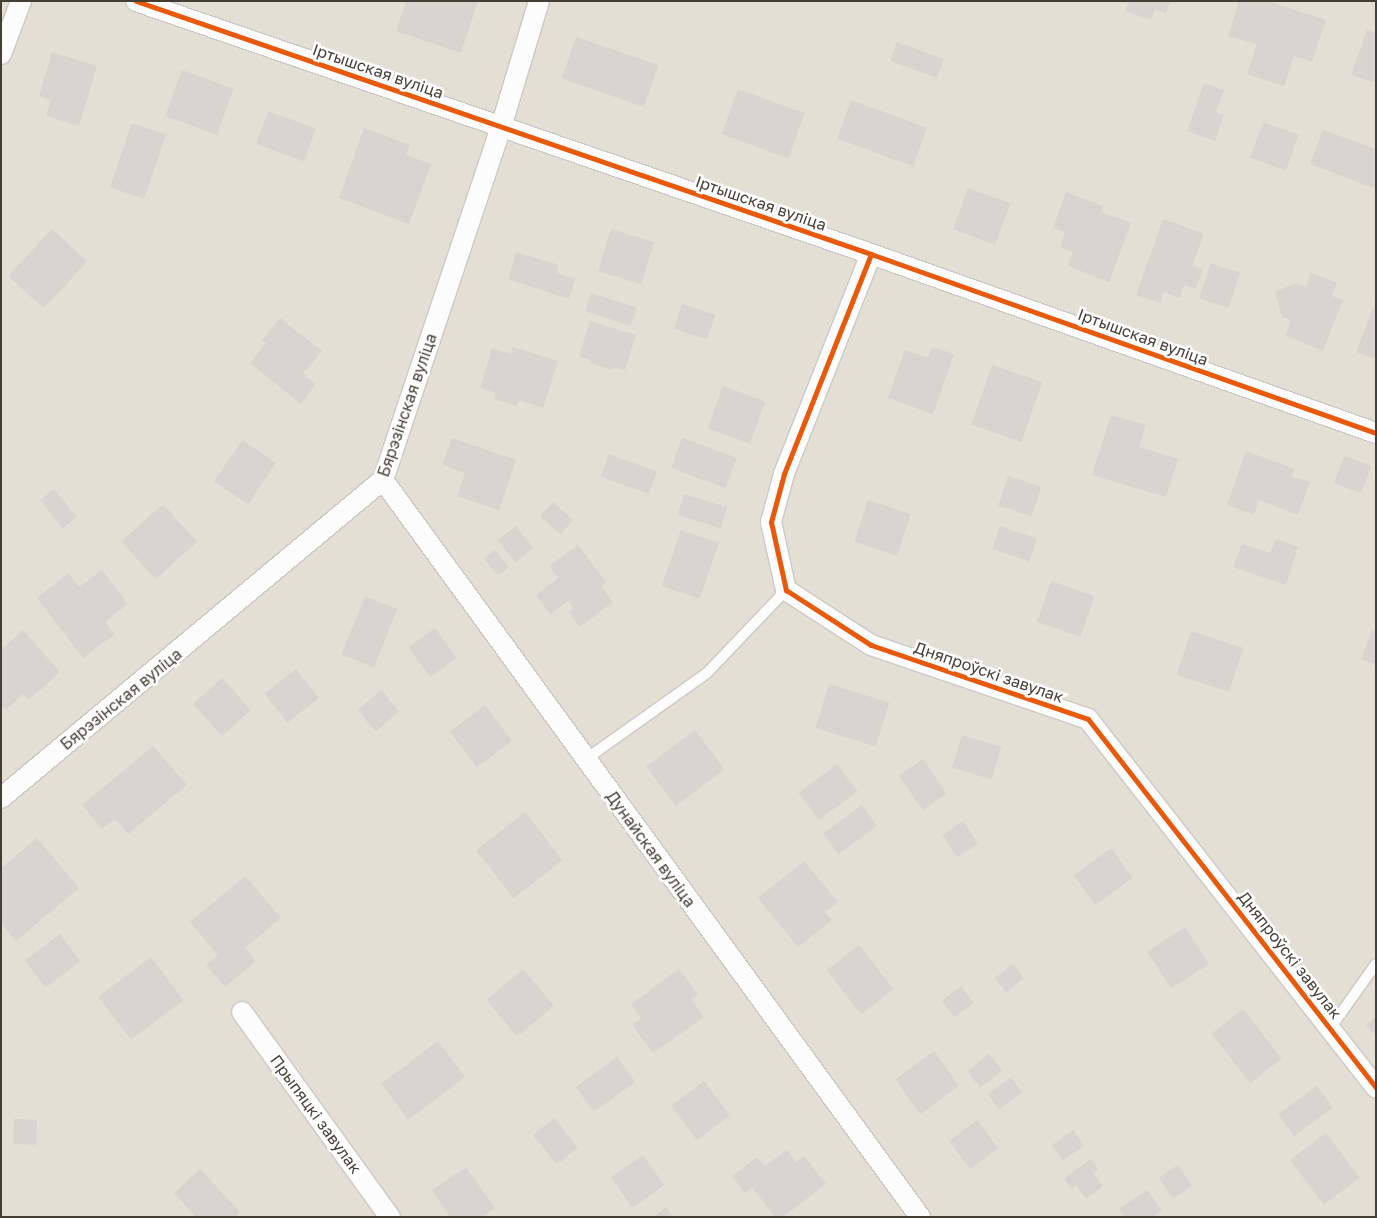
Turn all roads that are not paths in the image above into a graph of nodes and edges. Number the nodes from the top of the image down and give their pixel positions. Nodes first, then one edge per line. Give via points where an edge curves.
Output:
1 (21, 1) edge
2 (136, 1) edge
3 (539, 1) edge
4 (1, 54) edge
5 (501, 127) junction
6 (871, 254) junction
7 (1376, 433) edge
8 (384, 480) junction
9 (786, 590) junction
10 (586, 759) junction
11 (1, 798) edge
12 (1376, 964) edge
13 (242, 1012) dead end
14 (1330, 1027) junction
15 (1376, 1088) edge
16 (390, 1217) edge
17 (920, 1217) edge

1 - 4 street
2 - 5 street, Іртышская вуліца
3 - 5 street, Бярэзінская вуліца
5 - 6 street, Іртышская вуліца
5 - 8 street, Бярэзінская вуліца
6 - 7 street, Іртышская вуліца
6 - 9 street via 784,474 771,522
8 - 10 street, Дунайская вуліца
8 - 11 street, Бярэзінская вуліца
9 - 10 lane via 707,673
9 - 14 street, Дняпроўскі завулак via 871,645 1088,719
10 - 17 street, Дунайская вуліца
12 - 14 lane
13 - 16 street, Прыпяцкі завулак
14 - 15 street, Дняпроўскі завулак

